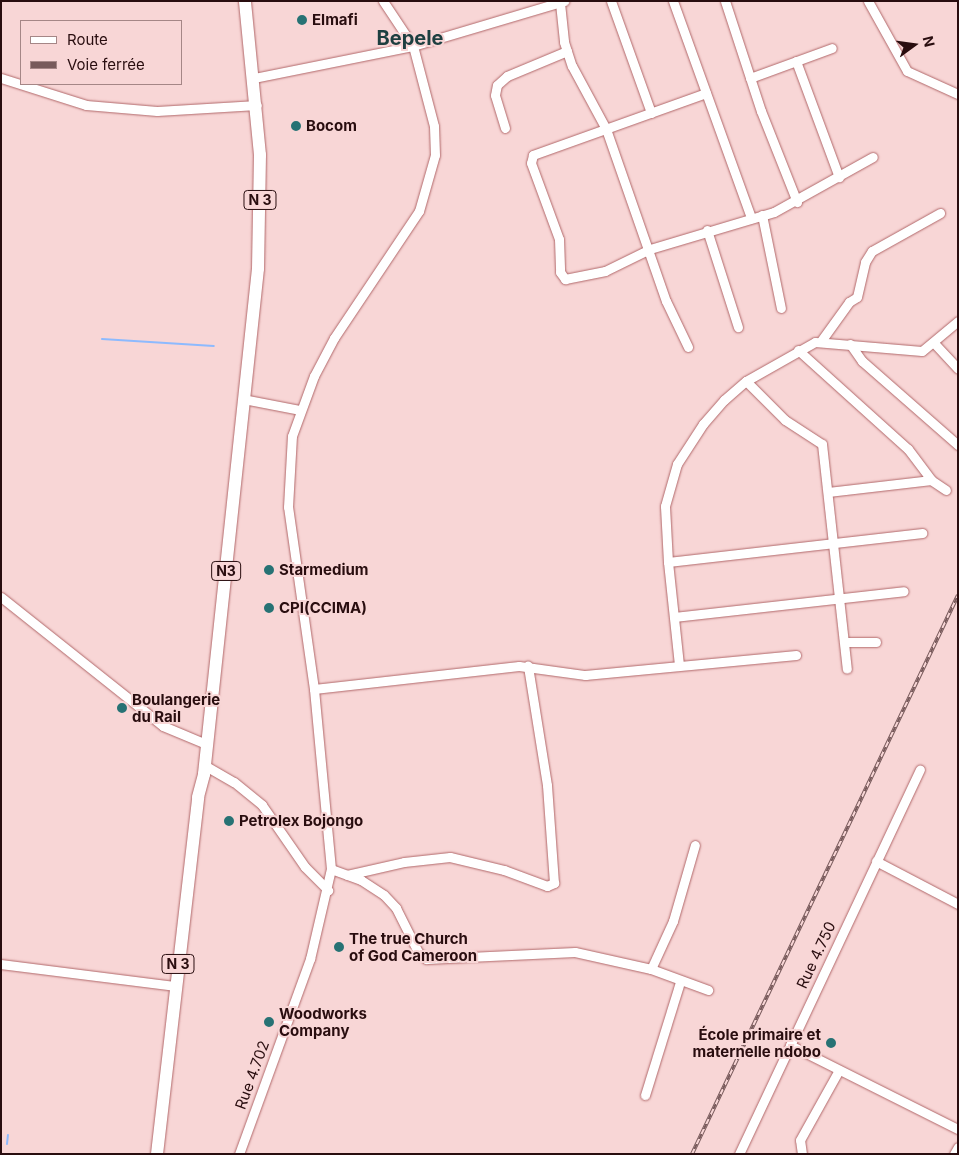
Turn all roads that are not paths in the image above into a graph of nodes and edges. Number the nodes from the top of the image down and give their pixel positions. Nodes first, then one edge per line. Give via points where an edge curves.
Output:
1 (244, 1) edge
2 (383, 1) edge
3 (611, 1) edge
4 (673, 1) edge
5 (725, 1) edge
6 (868, 1) edge
7 (562, 2) edge
8 (413, 46) junction
9 (832, 48) dead end
10 (567, 51) junction
11 (796, 61) junction
12 (1, 78) edge
13 (254, 78) junction
14 (750, 78) junction
15 (20, 84) edge
16 (23, 85) edge
17 (706, 93) junction
18 (958, 94) edge
19 (257, 106) junction
20 (651, 113) junction
21 (504, 128) dead end
22 (606, 129) junction
23 (873, 157) dead end
24 (839, 177) junction
25 (797, 202) junction
26 (940, 213) dead end
27 (762, 215) junction
28 (751, 218) junction
29 (707, 230) junction
30 (650, 249) junction
31 (781, 308) dead end
32 (958, 321) edge
33 (738, 327) dead end
34 (821, 341) junction
35 (934, 343) junction
36 (850, 344) junction
37 (688, 347) dead end
38 (798, 350) junction
39 (958, 368) edge
40 (746, 381) junction
41 (243, 399) junction
42 (300, 410) junction
43 (958, 445) edge
44 (931, 480) junction
45 (946, 490) dead end
46 (828, 492) junction
47 (922, 533) dead end
48 (831, 542) junction
49 (668, 562) junction
50 (904, 591) dead end
51 (1, 597) edge
52 (839, 599) junction
53 (674, 617) junction
54 (845, 642) junction
55 (876, 642) dead end
56 (796, 655) dead end
57 (528, 666) junction
58 (679, 666) junction
59 (846, 670) dead end
60 (314, 689) junction
61 (206, 744) junction
62 (920, 769) dead end
63 (204, 770) junction
64 (695, 845) dead end
65 (876, 861) junction
66 (331, 869) junction
67 (347, 874) junction
68 (328, 890) junction
69 (958, 904) edge
70 (1, 964) edge
71 (651, 969) junction
72 (680, 982) junction
73 (176, 986) junction
74 (708, 990) dead end
75 (173, 1044) junction
76 (790, 1045) junction
77 (839, 1070) junction
78 (645, 1095) dead end
79 (958, 1129) edge
80 (958, 1146) edge
81 (157, 1154) edge
82 (165, 1154) edge
83 (239, 1154) edge
84 (739, 1154) edge
85 (802, 1154) edge
86 (954, 1154) edge

1 - 13 highway, N 3
2 - 8 street, Rue 4.702
3 - 20 street
4 - 17 street
5 - 14 street
6 - 18 street via 907,71
7 - 8 street
7 - 10 street
8 - 13 street
8 - 42 street, Rue 4.702 via 434,126 435,155 428,187 407,230 334,338
9 - 11 street
10 - 21 street via 508,76 497,85 496,95
10 - 22 street
11 - 14 street
11 - 24 street
12 - 15 street
13 - 19 highway, N 3
14 - 25 street
16 - 19 street via 86,105 157,110
17 - 20 street
17 - 28 street
19 - 41 highway, N 3 via 260,212
20 - 22 street
22 - 30 street
22 - 30 street via 531,158 559,239 560,272 565,279 580,278
23 - 24 street
24 - 25 street
25 - 27 street
26 - 34 street via 872,250 865,262 857,297 849,302
27 - 28 street
27 - 31 street
28 - 29 street
29 - 30 street
29 - 33 street
30 - 37 street via 666,301
32 - 35 street
34 - 36 street
34 - 38 street
35 - 36 street via 922,350
35 - 39 street
36 - 43 street via 862,362
38 - 40 street
38 - 44 street via 908,449
40 - 46 street via 785,420 821,441
40 - 49 street via 724,400 677,464 665,506
41 - 42 street
41 - 61 highway, N3
42 - 60 street, Rue 4.702 via 292,436 288,507
44 - 45 street
44 - 46 street
46 - 48 street
47 - 48 street
48 - 49 street
48 - 52 street
49 - 53 street
50 - 52 street
51 - 61 street via 163,726
52 - 53 street
52 - 54 street
53 - 58 street
54 - 55 street
54 - 59 street
56 - 58 street
57 - 58 street via 585,675
57 - 60 street
57 - 67 street via 547,785 554,883 547,886 495,867 450,858 404,862
60 - 66 street, Rue 4.702
61 - 63 highway, N 3
62 - 65 street, Rue 4.750
63 - 68 street via 234,782 262,805 305,867
63 - 73 highway, N 3
63 - 75 highway, N 3 via 204,803
64 - 71 street via 674,921
65 - 69 street
65 - 76 street, Rue 4.750
66 - 67 street
66 - 68 street, Rue 4.702
67 - 71 street via 361,880 396,908 418,952 426,959 575,952
68 - 83 street, Rue 4.702 via 310,959
70 - 73 street
71 - 72 street
72 - 74 street
72 - 78 street
73 - 75 highway, N 3
75 - 81 highway, N 3
75 - 82 highway, N 3
76 - 77 street
76 - 84 street, Rue 4.750
77 - 79 street
77 - 85 street via 800,1140
80 - 86 street

